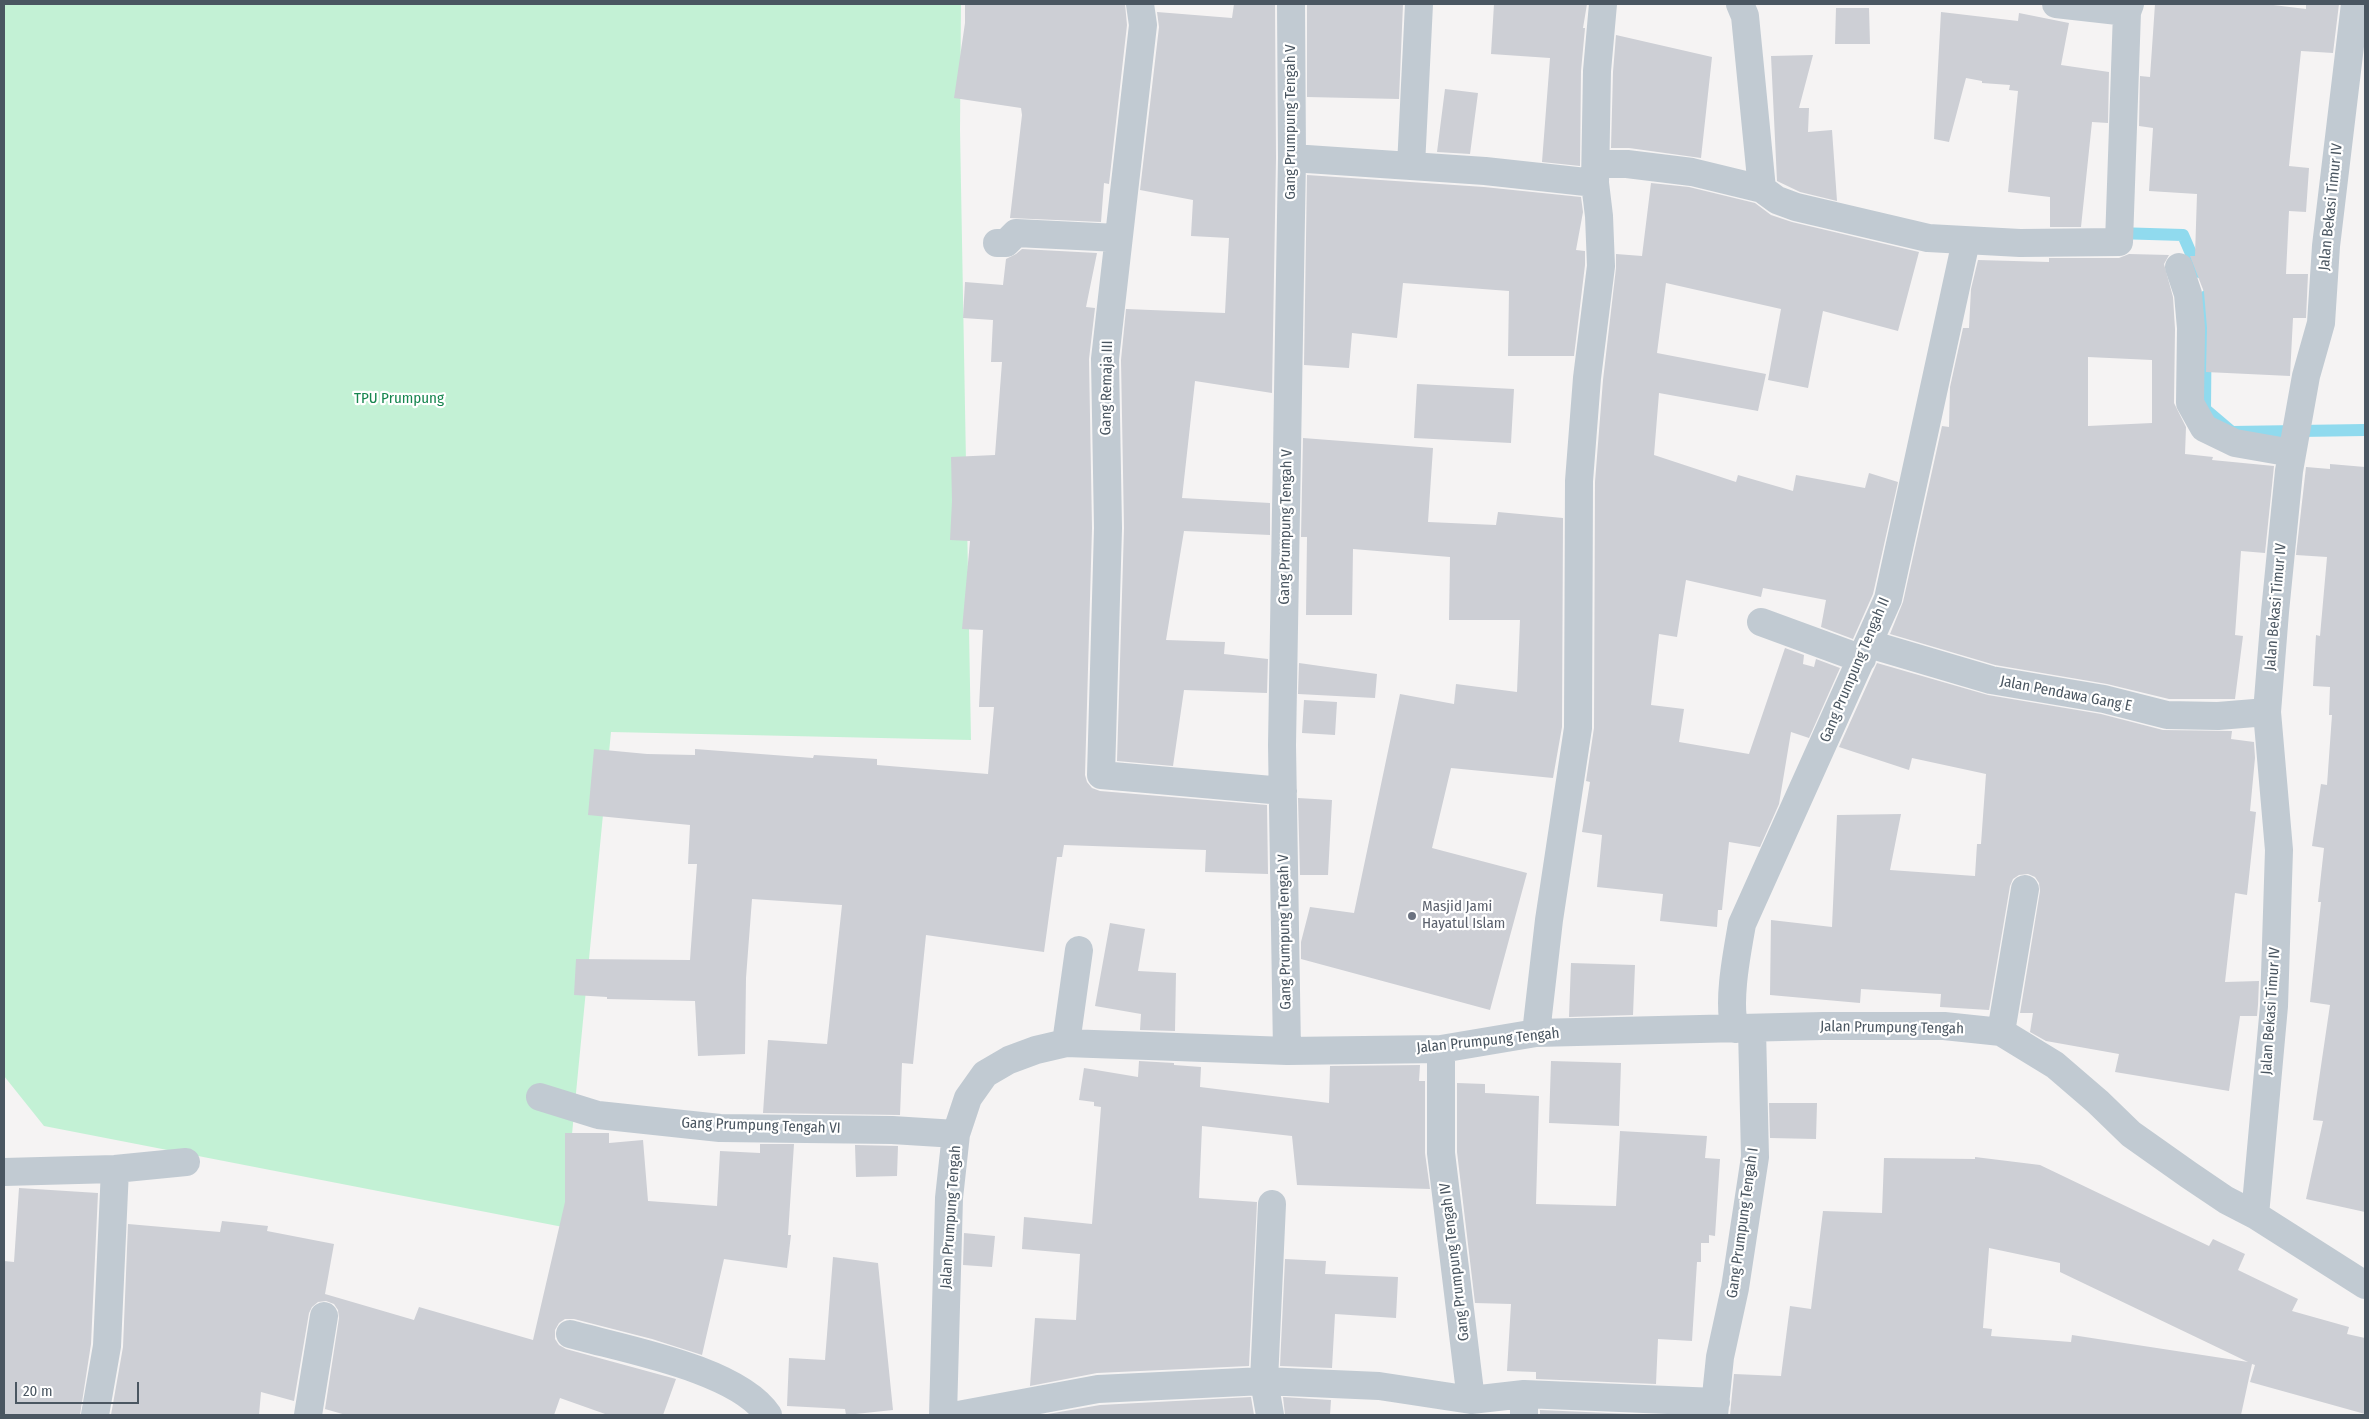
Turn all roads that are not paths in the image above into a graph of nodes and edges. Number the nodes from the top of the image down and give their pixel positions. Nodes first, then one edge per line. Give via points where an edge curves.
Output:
1 (1140, 4) edge
2 (1291, 4) edge
3 (1419, 4) edge
4 (1603, 4) edge
5 (1740, 4) edge
6 (2056, 4) edge
7 (2355, 4) edge
8 (2128, 8) edge
9 (1292, 158) junction
10 (1411, 166) junction
11 (1595, 174) junction
12 (1762, 189) junction
13 (1118, 238) junction
14 (1966, 241) junction
15 (997, 243) dead end
16 (2179, 267) dead end
17 (2296, 437) junction
18 (1762, 622) dead end
19 (1865, 651) junction
20 (2267, 712) junction
21 (1283, 791) junction
22 (2025, 889) dead end
23 (1078, 950) dead end
24 (1744, 1029) junction
25 (2001, 1032) junction
26 (1536, 1033) junction
27 (1066, 1043) junction
28 (1441, 1049) junction
29 (1287, 1051) junction
30 (540, 1097) dead end
31 (956, 1134) junction
32 (186, 1162) dead end
33 (115, 1169) junction
34 (4, 1172) edge
35 (1272, 1204) dead end
36 (2255, 1215) junction
37 (2365, 1285) edge
38 (324, 1316) dead end
39 (570, 1334) dead end
40 (1264, 1381) junction
41 (1471, 1400) junction
42 (1524, 1405) edge
43 (1715, 1409) edge
44 (95, 1415) edge
45 (308, 1415) edge
46 (768, 1415) edge
47 (943, 1415) edge
48 (958, 1415) edge
49 (1270, 1415) edge

1 - 13 street, Gang Remaja III via 1143,25
2 - 9 street, Gang Prumpung Tengah V
3 - 10 street
4 - 11 street via 1597,71
5 - 12 street via 1746,16
6 - 8 street
7 - 17 street, Jalan Bekasi Timur IV via 2326,246 2321,323 2306,376
8 - 14 street via 2120,229
9 - 10 street
9 - 21 street, Gang Prumpung Tengah V
10 - 11 street via 1485,172
11 - 12 street via 1627,164 1692,172
11 - 26 street via 1600,266 1579,480 1578,728 1549,920
12 - 14 street via 1777,200 1796,207 1928,238
13 - 15 street via 1016,233 1006,243
13 - 21 street, Gang Remaja III via 1105,359 1108,528 1101,775
14 - 19 street, Gang Prumpung Tengah II via 1888,598
16 - 17 street via 2188,294 2191,328 2190,402 2204,428 2235,443
17 - 20 street, Jalan Bekasi Timur IV via 2275,612
18 - 19 street, Jalan Pendawa Gang E
19 - 20 street, Jalan Pendawa Gang E via 1991,680 2104,699 2167,715 2218,716
19 - 24 street, Gang Prumpung Tengah II via 1742,924 1735,964 1732,1020
20 - 36 street, Jalan Bekasi Timur IV via 2279,850 2274,1006
21 - 29 street, Gang Prumpung Tengah V
22 - 25 street
23 - 27 street
24 - 25 street, Jalan Prumpung Tengah via 1944,1026
24 - 26 street, Jalan Prumpung Tengah
24 - 43 street, Gang Prumpung Tengah I via 1755,1157 1736,1288 1720,1357
25 - 36 street, Jalan Prumpung Tengah via 2055,1065 2138,1139 2226,1200
26 - 28 street, Jalan Prumpung Tengah
27 - 29 street, Jalan Prumpung Tengah
27 - 31 street, Jalan Prumpung Tengah via 1009,1060 985,1074 968,1098
28 - 29 street, Jalan Prumpung Tengah
28 - 41 street, Gang Prumpung Tengah IV via 1441,1152
30 - 31 street, Gang Prumpung Tengah VI via 598,1114 720,1128
31 - 47 street, Jalan Prumpung Tengah via 949,1198
32 - 33 street
33 - 34 street
33 - 44 street via 107,1346
35 - 40 street
36 - 37 street, Jalan Prumpung Tengah
38 - 45 street
39 - 46 street via 689,1367 738,1387
40 - 41 street via 1379,1386
40 - 48 street via 1098,1390
40 - 49 street
41 - 42 street
42 - 43 street

